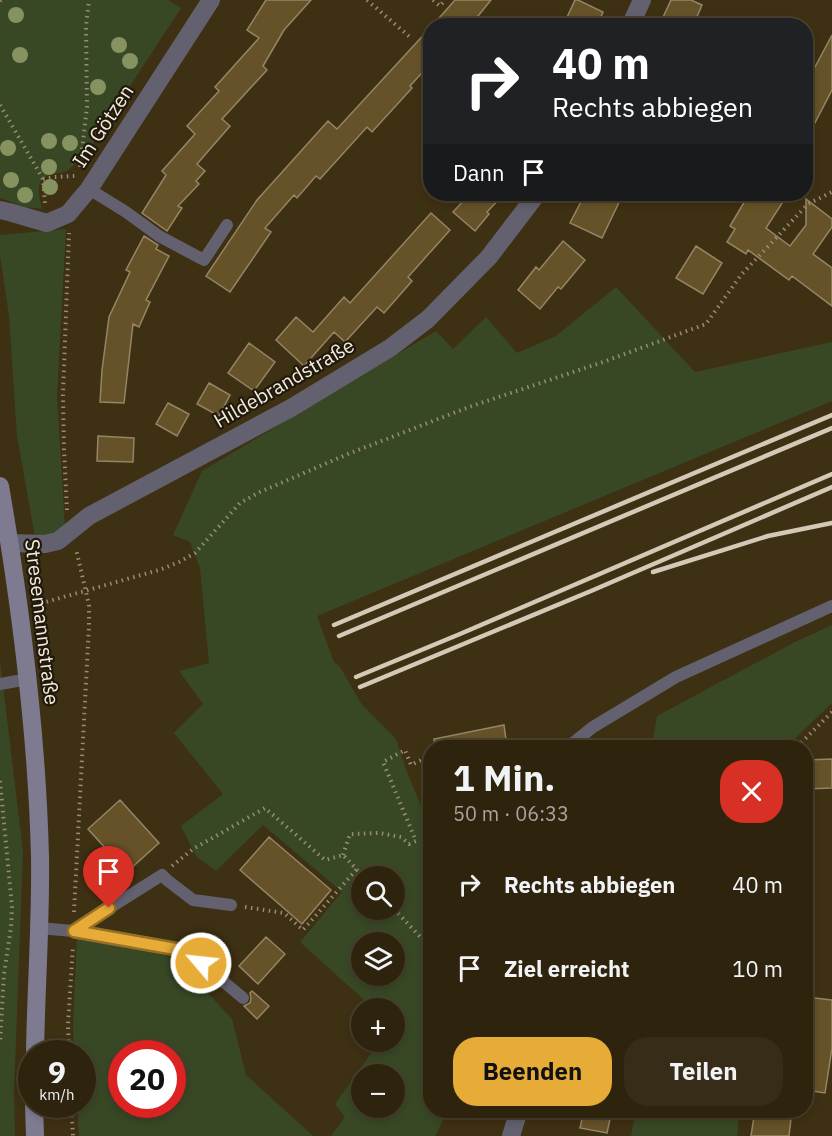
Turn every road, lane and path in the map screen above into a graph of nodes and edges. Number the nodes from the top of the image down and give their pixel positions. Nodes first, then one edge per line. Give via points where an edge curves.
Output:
1 (89, 0) edge
2 (211, 0) edge
3 (366, 0) edge
4 (434, 0) edge
5 (445, 0) edge
6 (642, 0) edge
7 (634, 18) edge
8 (411, 38) dead end
9 (0, 105) edge
10 (43, 180) junction
11 (84, 182) junction
12 (832, 192) edge
13 (532, 201) edge
14 (0, 210) edge
15 (68, 214) junction
16 (47, 224) junction
17 (227, 225) dead end
18 (0, 486) edge
19 (71, 531) junction
20 (10, 543) junction
21 (86, 590) junction
22 (832, 606) edge
23 (18, 608) junction
24 (28, 679) junction
25 (0, 684) edge
26 (832, 712) edge
27 (577, 740) edge
28 (804, 740) edge
29 (423, 759) edge
30 (0, 781) edge
31 (343, 855) junction
32 (354, 866) edge
33 (162, 875) junction
34 (351, 876) edge
35 (231, 905) joint
36 (404, 920) edge
37 (39, 928) junction
38 (74, 931) junction
39 (423, 940) edge
40 (243, 998) dead end
41 (35, 1040) edge
42 (69, 1040) edge
43 (0, 1042) edge
44 (34, 1118) edge
45 (72, 1118) edge
46 (517, 1118) edge
47 (35, 1136) edge
48 (73, 1136) edge
49 (512, 1136) edge

1 - 11 path, Stresemannstraße
2 - 11 street, Im Götzen
3 - 8 path
4 - 5 path via 440,6
6 - 7 street
9 - 10 path
10 - 11 path via 54,177
10 - 16 path
11 - 15 street, Im Götzen
11 - 15 path, Stresemannstraße
11 - 17 lane via 159,236 204,260
12 - 21 path via 808,204 741,275 705,324 348,454 240,503 195,553 179,562
13 - 19 street, Hildebrandstraße via 489,257 428,319 390,348 291,408 89,516
14 - 16 street
15 - 16 street, Im Götzen
15 - 19 path, Stresemannstraße via 63,405 66,503
18 - 20 main road, Stresemannstraße
19 - 20 street, Hildebrandstraße via 58,541 45,544
19 - 21 path, Stresemannstraße
20 - 23 main road, Stresemannstraße
21 - 23 path
21 - 38 path, Stresemannstraße via 89,626
22 - 27 lane via 676,677
23 - 24 main road, Stresemannstraße
24 - 25 lane
24 - 37 main road, Stresemannstraße via 38,795
26 - 28 path
29 - 31 path via 411,765 405,750 383,762 416,841 409,844 401,837 379,832 350,834
30 - 43 path via 12,907
31 - 32 path
31 - 33 path via 325,860 265,808 193,849
33 - 35 lane via 193,900
33 - 38 lane
34 - 35 path via 303,930 284,913
36 - 39 path
37 - 38 lane
37 - 41 main road, Stresemannstraße
38 - 40 lane via 187,951
38 - 42 path, Stresemannstraße
44 - 47 main road
45 - 48 path
46 - 49 street

